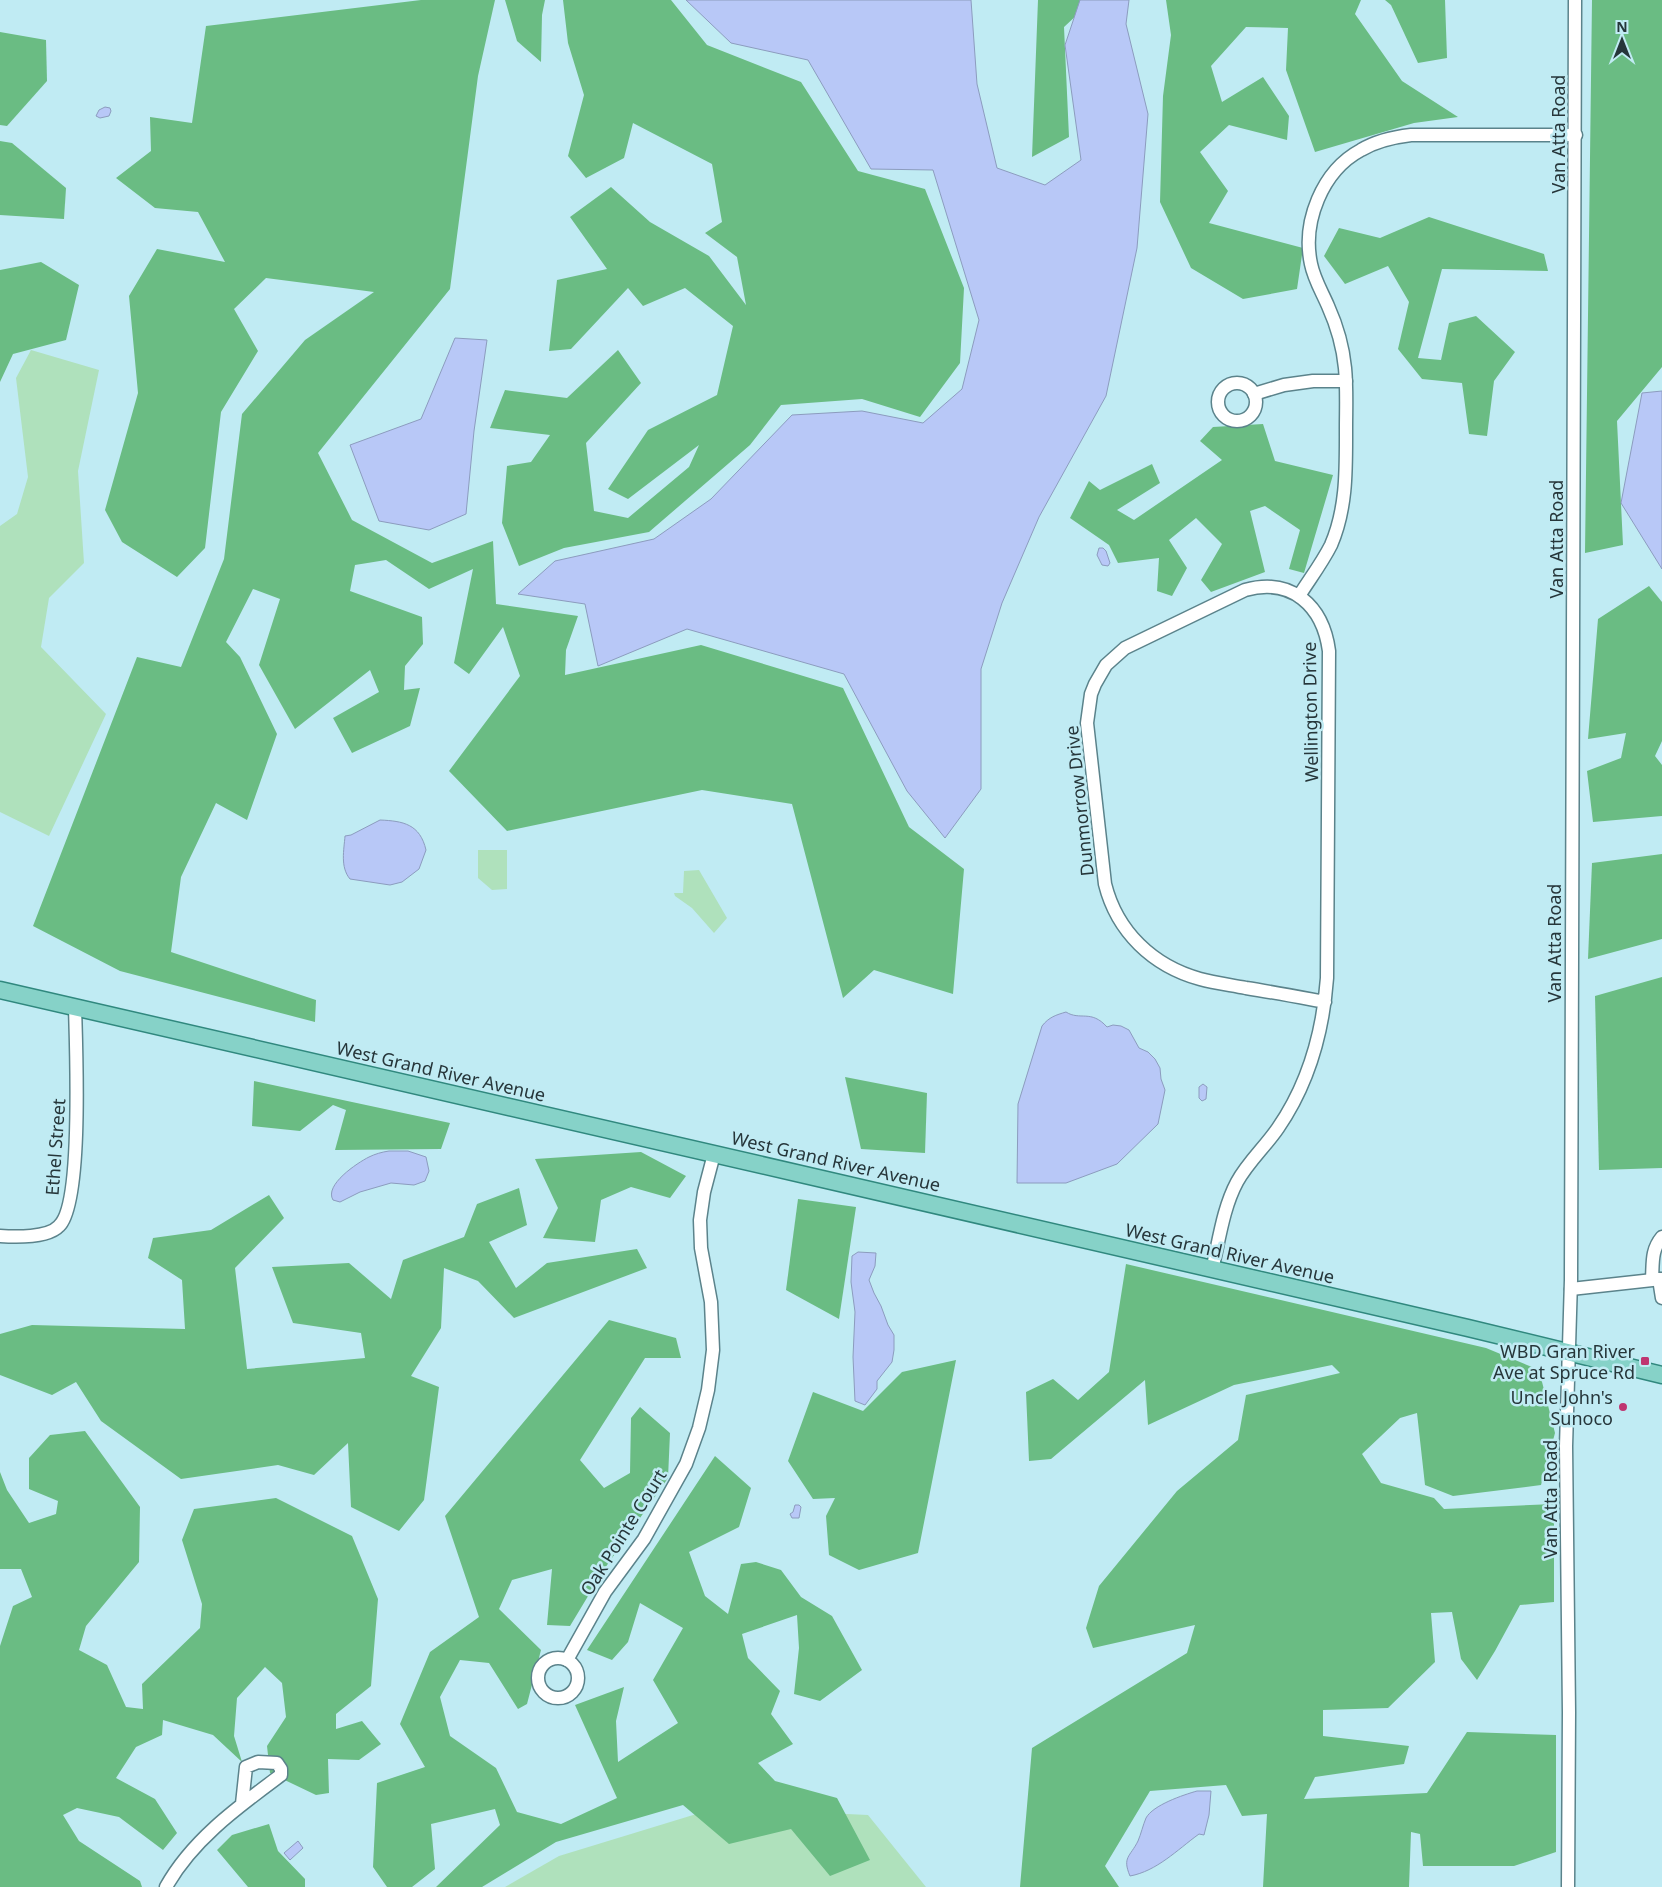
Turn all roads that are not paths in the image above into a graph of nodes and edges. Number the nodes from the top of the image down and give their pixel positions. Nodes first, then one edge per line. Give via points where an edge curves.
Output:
1 (1575, 0) edge
2 (1576, 135) junction
3 (1346, 381) junction
4 (1254, 394) dead end
5 (1299, 596) junction
6 (0, 990) edge
7 (1325, 1002) junction
8 (75, 1007) junction
9 (714, 1154) junction
10 (0, 1236) edge
11 (1662, 1238) edge
12 (1212, 1270) junction
13 (1658, 1279) edge
14 (1571, 1288) junction
15 (1662, 1298) edge
16 (1568, 1353) junction
17 (1662, 1375) edge
18 (567, 1660) dead end
19 (242, 1804) dead end
20 (166, 1887) edge
21 (1568, 1887) edge

1 - 2 street, Van Atta Road
2 - 3 street via 1400,136 1361,149 1336,170 1315,206 1309,244 1313,272 1341,343
2 - 14 street, Van Atta Road
3 - 4 street via 1284,384
3 - 5 street via 1346,477 1341,512 1330,545
5 - 7 street, Wellington Drive via 1320,618 1327,634 1329,651
5 - 7 street, Dunmorrow Drive via 1272,588 1245,590 1125,648 1106,665 1095,684 1087,723 1105,884 1118,918 1129,934 1160,962 1193,977
6 - 8 main road, West Grand River Avenue
7 - 12 street, Wellington Drive via 1317,1044 1299,1092 1286,1117 1247,1166 1232,1192
8 - 9 main road, West Grand River Avenue
8 - 10 street, Ethel Street via 76,1148 66,1215 59,1227 52,1231
9 - 12 main road, West Grand River Avenue
9 - 18 street, Oak Pointe Court via 700,1220 701,1248 711,1302 713,1350 699,1428 686,1464 644,1539 605,1592
11 - 13 street via 1653,1253
12 - 16 main road, West Grand River Avenue
13 - 14 street
13 - 15 street
14 - 16 street, Van Atta Road
16 - 17 main road, West Grand River Avenue
16 - 21 street, Van Atta Road
19 - 20 street via 184,1858

